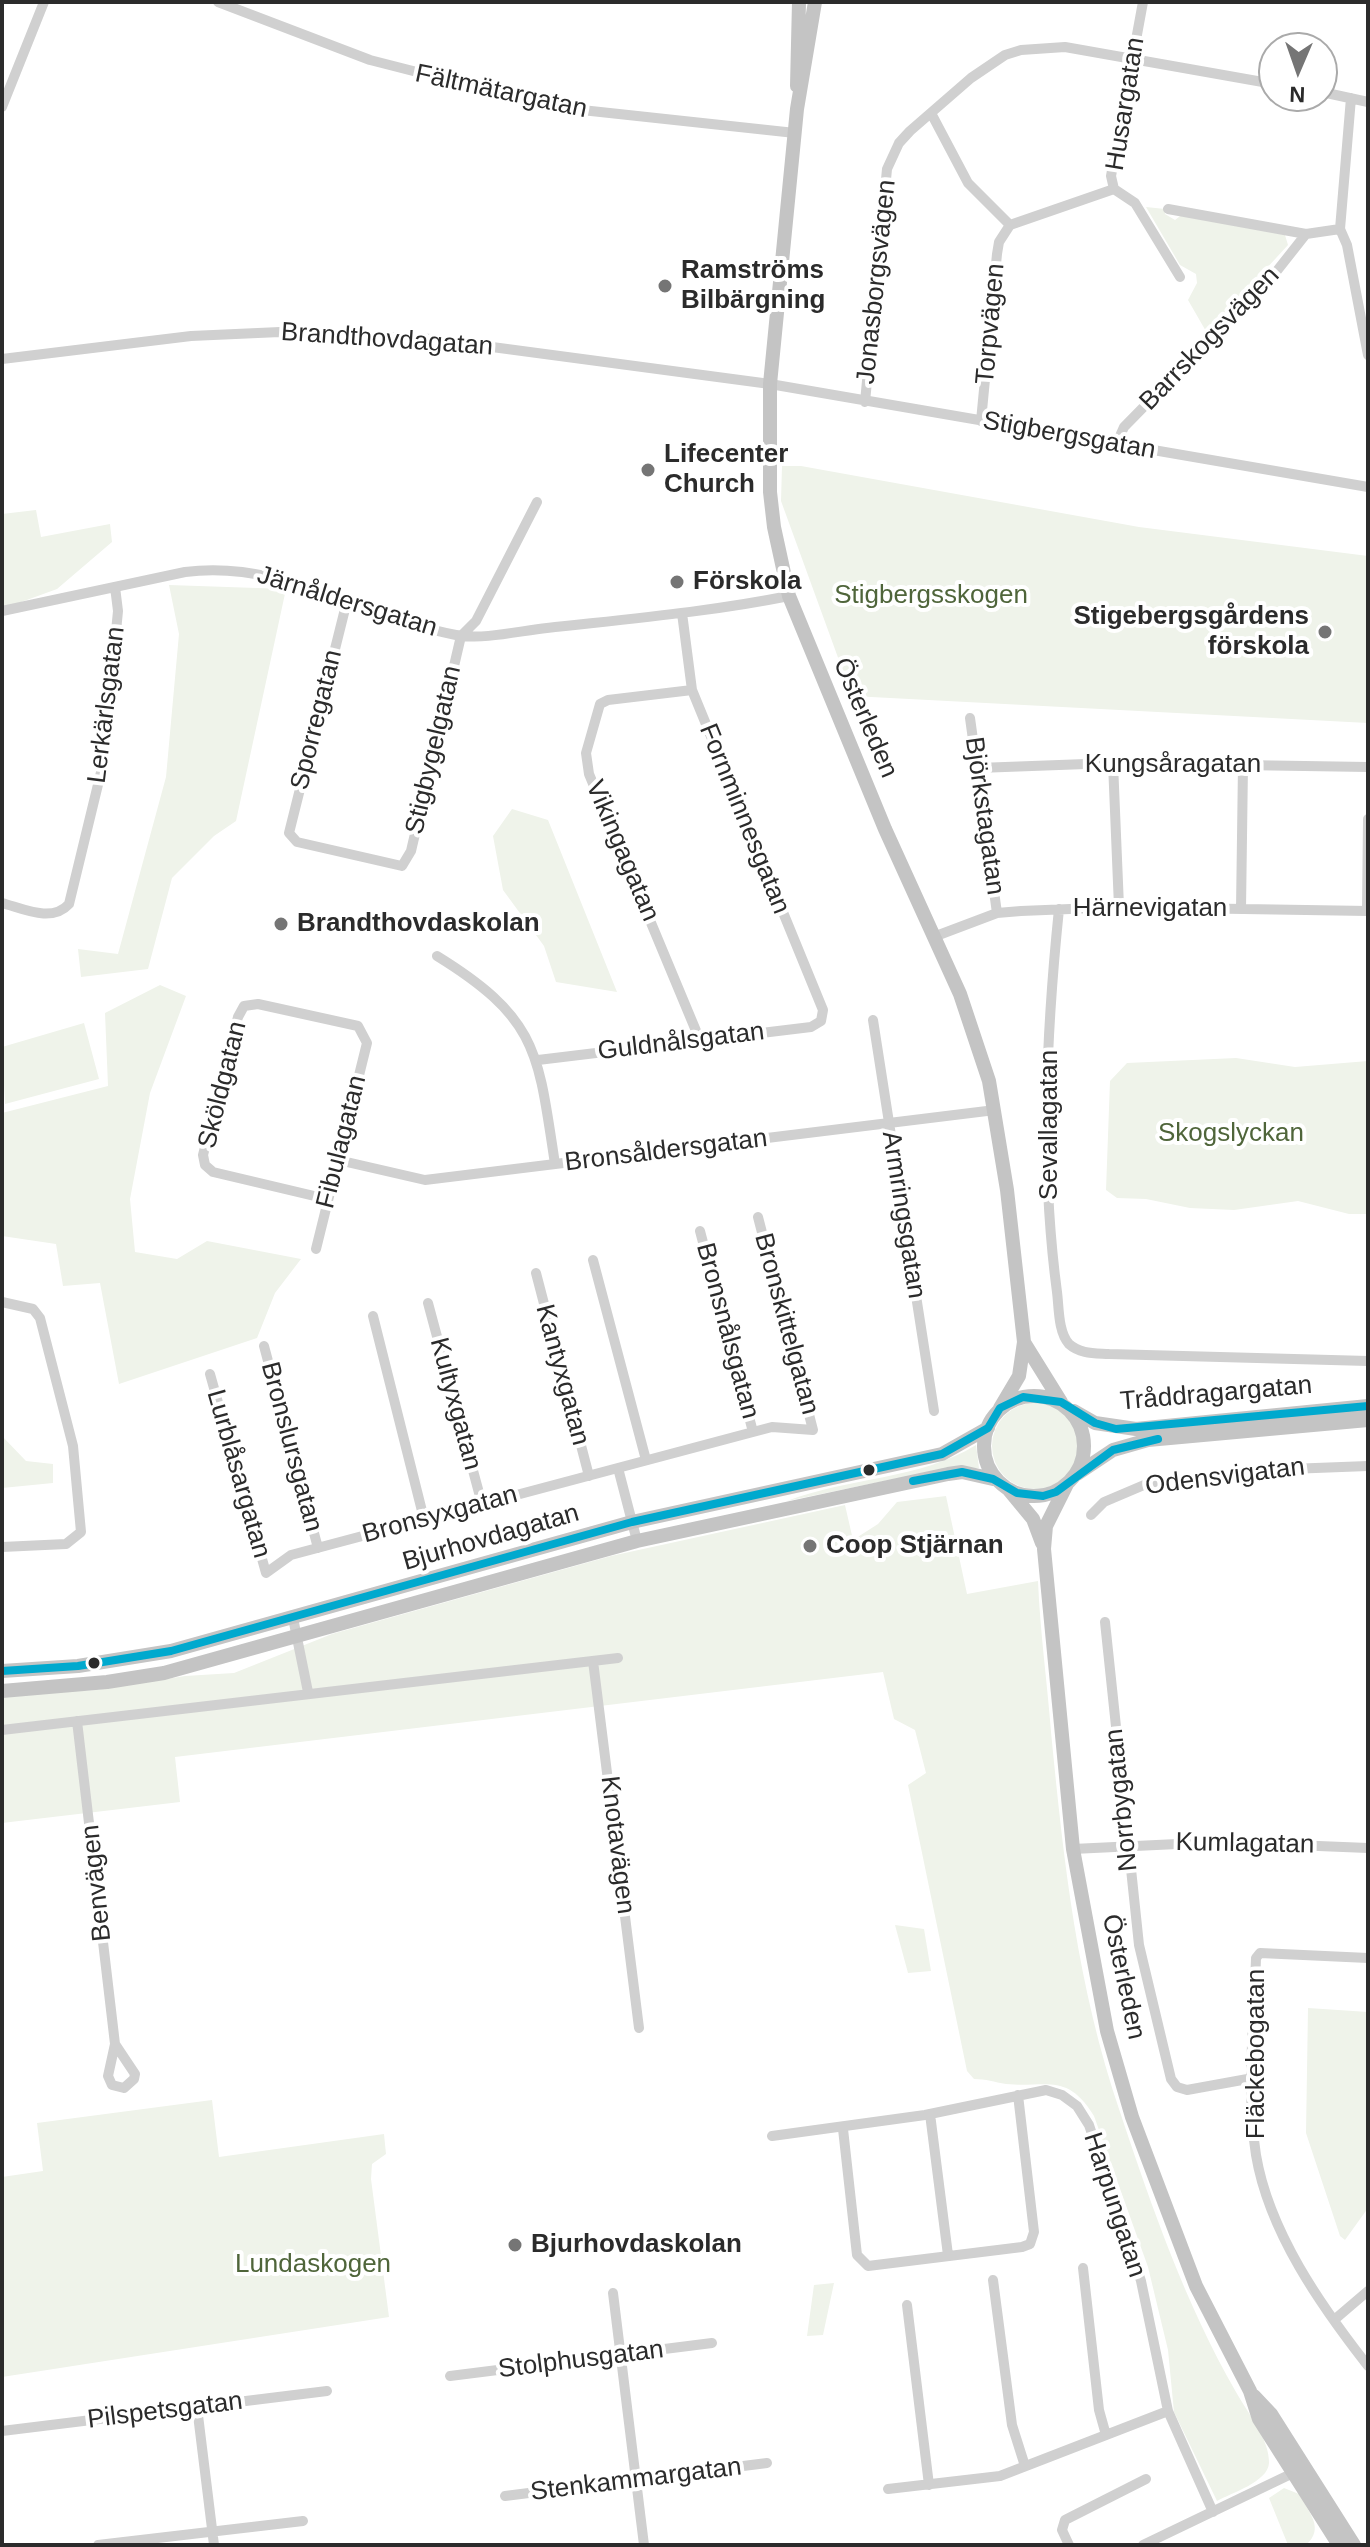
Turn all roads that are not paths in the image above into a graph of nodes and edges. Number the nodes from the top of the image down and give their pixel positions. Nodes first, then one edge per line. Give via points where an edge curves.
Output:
1 (44, 2) edge
2 (218, 2) edge
3 (1143, 2) edge
4 (807, 4) edge
5 (1133, 59) junction
6 (1258, 81) edge
7 (1338, 95) edge
8 (1351, 98) junction
9 (1368, 102) edge
10 (2, 107) edge
11 (931, 113) junction
12 (795, 133) junction
13 (1114, 189) junction
14 (1168, 209) dead end
15 (1010, 225) junction
16 (1340, 229) junction
17 (1306, 234) junction
18 (1180, 277) dead end
19 (1368, 355) edge
20 (2, 359) edge
21 (770, 384) junction
22 (865, 402) junction
23 (981, 421) junction
24 (1116, 445) junction
25 (1368, 487) edge
26 (537, 502) dead end
27 (115, 587) junction
28 (789, 596) junction
29 (347, 601) junction
30 (2, 611) edge
31 (682, 613) junction
32 (461, 636) junction
33 (692, 690) junction
34 (970, 718) dead end
35 (1113, 763) junction
36 (1243, 765) junction
37 (1368, 767) edge
38 (978, 768) junction
39 (1368, 819) edge
40 (406, 863) joint
41 (2, 903) edge
42 (1119, 907) junction
43 (1059, 909) junction
44 (1241, 909) junction
45 (1368, 911) edge
46 (997, 913) junction
47 (936, 936) junction
48 (437, 956) dead end
49 (821, 1019) joint
50 (873, 1020) dead end
51 (365, 1035) joint
52 (699, 1038) junction
53 (538, 1060) junction
54 (995, 1110) junction
55 (889, 1124) junction
56 (338, 1160) junction
57 (555, 1164) junction
58 (327, 1199) junction
59 (758, 1217) dead end
60 (700, 1231) dead end
61 (316, 1249) dead end
62 (593, 1260) dead end
63 (536, 1273) dead end
64 (2, 1302) edge
65 (428, 1303) dead end
66 (373, 1316) dead end
67 (1024, 1342) junction
68 (264, 1346) dead end
69 (1368, 1361) edge
70 (210, 1374) dead end
71 (1066, 1406) junction
72 (1368, 1406) edge
73 (1000, 1408) junction
74 (934, 1411) dead end
75 (1368, 1420) edge
76 (988, 1428) junction
77 (813, 1430) joint
78 (753, 1432) junction
79 (646, 1460) junction
80 (1368, 1466) edge
81 (618, 1468) junction
82 (589, 1476) junction
83 (1072, 1479) junction
84 (1000, 1483) junction
85 (741, 1497) junction
86 (482, 1504) junction
87 (1091, 1515) dead end
88 (744, 1516) junction
89 (424, 1519) junction
90 (632, 1522) junction
91 (637, 1541) junction
92 (2, 1547) edge
93 (318, 1548) junction
94 (1044, 1549) junction
95 (266, 1573) joint
96 (293, 1618) junction
97 (1105, 1622) dead end
98 (296, 1638) junction
99 (618, 1658) dead end
100 (593, 1661) junction
101 (2, 1671) edge
102 (2, 1691) edge
103 (308, 1692) junction
104 (77, 1721) junction
105 (2, 1730) edge
106 (1126, 1844) junction
107 (1368, 1848) edge
108 (1073, 1849) junction
109 (1368, 1958) edge
110 (639, 2028) dead end
111 (115, 2044) dead end
112 (1253, 2078) junction
113 (1018, 2095) junction
114 (930, 2114) junction
115 (843, 2129) junction
116 (772, 2136) dead end
117 (948, 2255) junction
118 (1083, 2268) dead end
119 (993, 2280) dead end
120 (1368, 2291) edge
121 (613, 2293) dead end
122 (907, 2305) dead end
123 (1334, 2320) junction
124 (712, 2343) dead end
125 (620, 2355) junction
126 (1368, 2366) edge
127 (450, 2376) dead end
128 (327, 2391) dead end
129 (197, 2407) junction
130 (1168, 2411) junction
131 (2, 2431) edge
132 (1106, 2435) junction
133 (767, 2463) dead end
134 (1025, 2466) junction
135 (1297, 2471) junction
136 (1146, 2479) dead end
137 (636, 2480) junction
138 (929, 2485) junction
139 (888, 2489) dead end
140 (505, 2496) dead end
141 (1213, 2512) junction
142 (303, 2521) dead end
143 (212, 2532) junction
144 (98, 2545) edge
145 (214, 2545) edge
146 (644, 2545) edge
147 (1069, 2545) edge
148 (1143, 2545) edge
149 (1339, 2545) edge
150 (1354, 2545) edge

1 - 10 street
2 - 12 street, Fältmätargatan via 370,60 554,107
3 - 5 street, Husargatan
4 - 12 main road, Österleden
5 - 6 street, Jonasborgsvägen
5 - 11 street, Jonasborgsvägen via 1065,47 1021,50 991,64
5 - 13 street, Husargatan via 1111,176
7 - 8 street
8 - 9 street
8 - 16 street
11 - 15 street via 968,183
11 - 22 street, Jonasborgsvägen via 899,143 887,169
12 - 21 main road, Österleden
13 - 15 street
13 - 18 street, Husargatan via 1135,203
14 - 17 street
15 - 23 street, Torpvägen via 997,254
16 - 17 street
16 - 19 street
17 - 24 street, Barrskogsvägen via 1276,272 1124,427
20 - 21 street, Brandthovdagatan via 191,336 323,333 432,339
21 - 22 street, Stigbergsgatan
21 - 28 main road, Österleden via 770,492
22 - 23 street, Stigbergsgatan
23 - 24 street, Stigbergsgatan
24 - 25 street, Stigbergsgatan
26 - 32 street via 476,621
27 - 29 street, Järnåldersgatan via 189,571 244,571
27 - 30 street, Järnåldersgatan
27 - 41 street, Lerkärlsgatan via 118,611 103,764 69,904 51,915
28 - 31 street, Järnåldersgatan
28 - 47 main road, Österleden via 885,829
29 - 32 street, Järnåldersgatan
29 - 40 street, Sporregatan via 289,833 297,842 395,867
31 - 32 street, Järnåldersgatan
31 - 33 street, Fornminnesgatan
32 - 40 street, Stigbygelgatan
33 - 49 street, Fornminnesgatan via 823,1010
33 - 52 street, Vikingagatan via 600,704 586,753 589,774
34 - 38 street, Björkstagatan
35 - 36 street, Kungsåragatan
35 - 38 street, Kungsåragatan
35 - 42 street
36 - 37 street, Kungsåragatan
36 - 44 street
38 - 46 street, Björkstagatan
39 - 45 street
42 - 43 street, Härnevigatan
42 - 44 street, Härnevigatan
43 - 46 street, Härnevigatan
43 - 69 street, Sevallagatan via 1047,1128 1051,1252 1066,1340 1082,1352 1109,1354
44 - 45 street, Härnevigatan
46 - 47 street, Härnevigatan
47 - 54 main road, Österleden via 960,994
48 - 53 street via 499,1001
49 - 52 street, Guldnålsgatan via 811,1027
50 - 55 street, Armringsgatan
51 - 56 street, Fibulagatan
51 - 58 street, Sköldgatan via 358,1026 258,1004 244,1007 203,1155 213,1172
52 - 53 street, Guldnålsgatan
53 - 57 street
54 - 55 street, Bronsåldersgatan
54 - 67 main road, Österleden
55 - 57 street, Bronsåldersgatan
55 - 74 street, Armringsgatan
56 - 57 street, Bronsåldersgatan via 425,1180
56 - 58 street, Fibulagatan
58 - 61 street, Fibulagatan
59 - 77 street, Bronskittelgatan
60 - 78 street, Bronsnålsgatan
62 - 79 street
63 - 82 street, Kantyxgatan
64 - 92 street via 33,1309 40,1318 73,1446 78,1536 66,1544
65 - 86 street, Kultyxgatan
66 - 89 street
67 - 71 main road, Österleden
67 - 73 main road, Österleden via 1019,1376
68 - 93 street, Bronslursgatan
70 - 95 street, Lurblåsargatan
71 - 72 main road, Tråddragargatan via 1095,1423 1136,1429
71 - 73 main road via 1023,1397
71 - 83 main road via 1085,1437
73 - 76 main road
75 - 83 main road, Tråddragargatan via 1148,1440 1113,1450
76 - 84 main road via 983,1443
76 - 85 main road, Bjurhovdagatan via 942,1454
77 - 78 street, Bronsyxgatan via 772,1427
78 - 79 street, Bronsyxgatan
79 - 81 street, Bronsyxgatan
80 - 87 street, Odensvigatan via 1263,1470 1144,1485 1104,1502
81 - 82 street, Bronsyxgatan
81 - 90 street
82 - 86 street, Bronsyxgatan
83 - 84 main road via 1043,1496 1017,1493
83 - 94 main road, Österleden via 1046,1526
84 - 88 main road, Bjurhovdagatan via 962,1472
84 - 94 main road, Österleden via 1033,1519
85 - 88 main road
85 - 90 main road, Bjurhovdagatan
86 - 89 street, Bronsyxgatan
88 - 91 main road, Bjurhovdagatan
89 - 93 street, Bronsyxgatan
90 - 91 street
90 - 96 main road, Bjurhovdagatan
91 - 98 main road, Bjurhovdagatan
93 - 95 street, Bronsyxgatan via 291,1555
94 - 108 main road, Österleden
96 - 98 street
96 - 101 main road, Bjurhovdagatan via 171,1651
97 - 106 street, Norrbygatan
98 - 102 main road, Bjurhovdagatan via 164,1673
98 - 103 street
99 - 100 street
100 - 103 street
100 - 110 street, Knotavägen
103 - 104 street
104 - 105 street
104 - 111 street, Benvägen
106 - 107 street, Kumlagatan
106 - 108 street, Kumlagatan
106 - 112 street, Norrbygatan via 1139,1945 1171,2079 1187,2090
108 - 135 main road, Österleden via 1107,2031 1132,2117 1196,2286 1250,2391 1271,2414
109 - 112 street, Fläckebogatan via 1260,1953
112 - 123 street, Fläckebogatan via 1256,2156 1270,2203
113 - 114 street, Harpungatan
113 - 117 street via 1034,2232 1030,2244
113 - 130 street, Harpungatan via 1046,2090 1062,2095 1089,2125 1141,2281
114 - 115 street, Harpungatan
114 - 117 street
115 - 116 street, Harpungatan
115 - 117 street via 860,2260 868,2266
118 - 132 street
119 - 134 street via 1012,2425
120 - 123 street
121 - 125 street
122 - 138 street
123 - 126 street, Fläckebogatan
124 - 125 street, Stolphusgatan
125 - 127 street, Stolphusgatan
125 - 137 street
128 - 129 street, Pilspetsgatan
129 - 131 street, Pilspetsgatan
129 - 143 street
130 - 132 street
130 - 141 street, Harpungatan
132 - 134 street
133 - 137 street, Stenkammargatan
134 - 138 street via 981,2479
135 - 141 street
135 - 149 main road, Österleden
135 - 150 main road, Österleden
136 - 147 street via 1065,2520 1062,2530
137 - 140 street, Stenkammargatan
137 - 146 street
138 - 139 street
141 - 148 street
142 - 143 street
143 - 144 street
143 - 145 street

